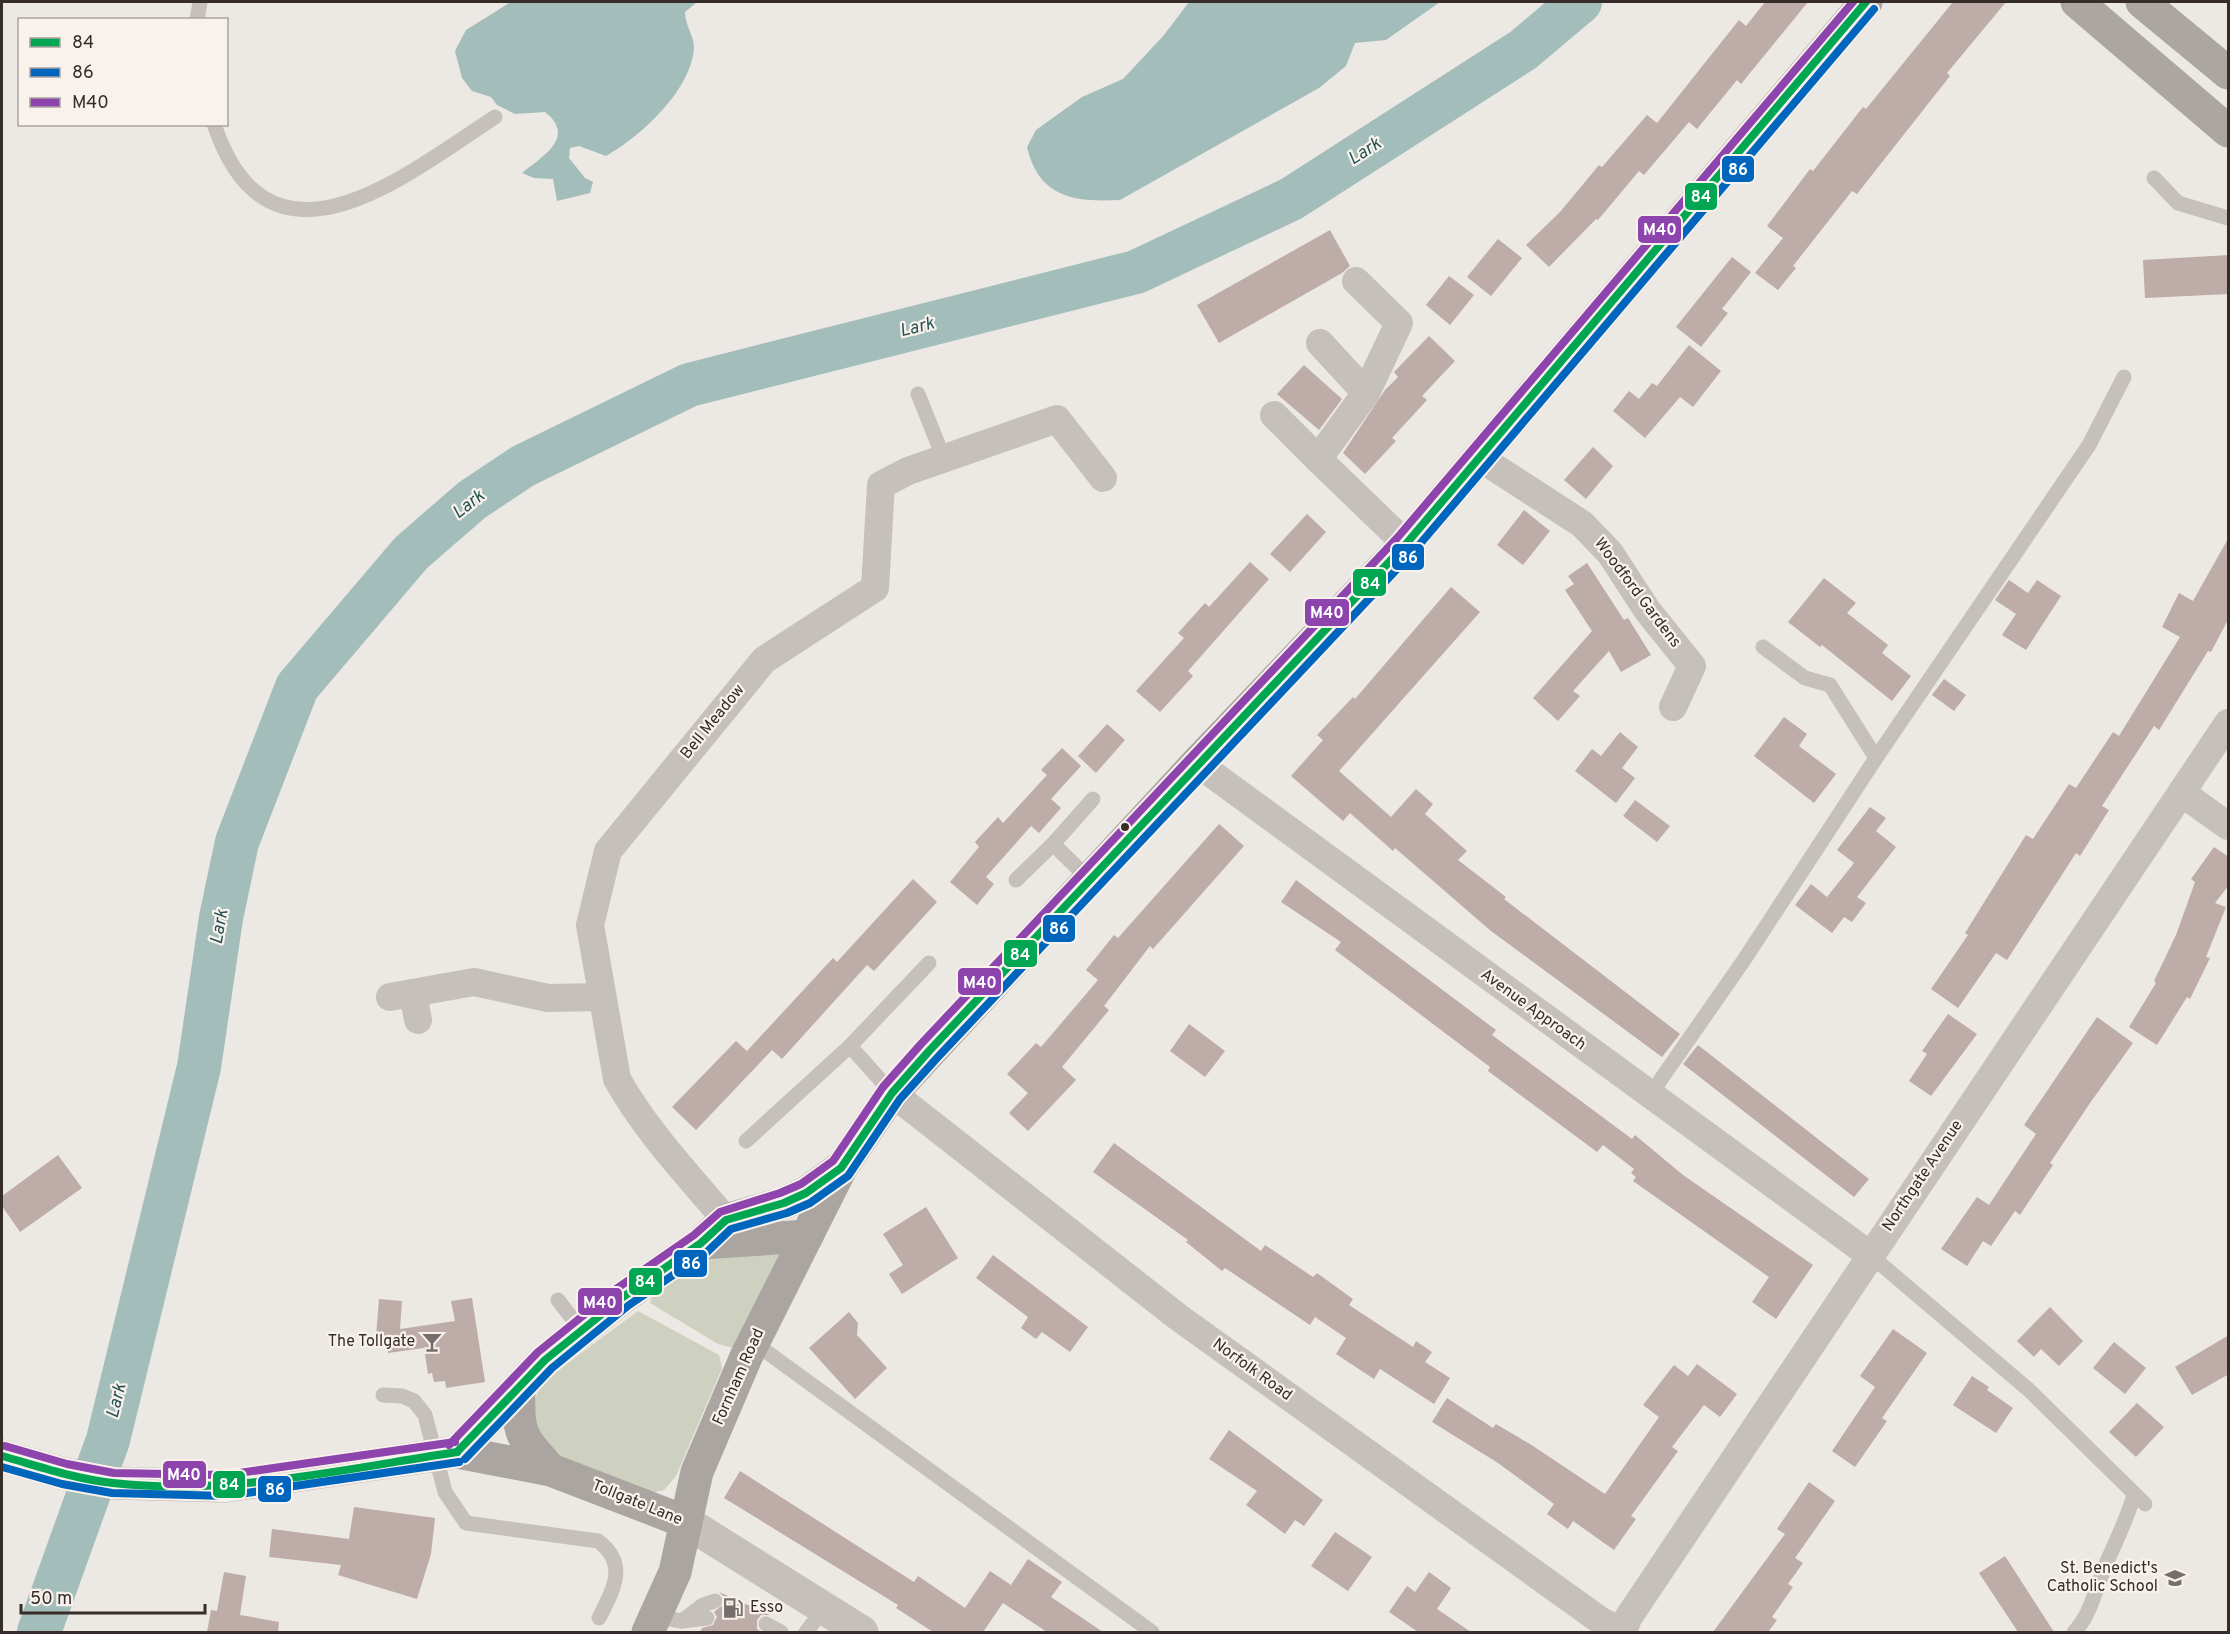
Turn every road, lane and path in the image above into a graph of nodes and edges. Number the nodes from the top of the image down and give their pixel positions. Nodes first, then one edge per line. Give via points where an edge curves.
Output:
1 (200, 2) edge
2 (1866, 2) edge
3 (2077, 2) edge
4 (2142, 2) edge
5 (197, 18) edge
6 (2229, 73) edge
7 (495, 117) dead end
8 (215, 126) edge
9 (2229, 131) edge
10 (2154, 178) dead end
11 (2229, 218) edge
12 (1356, 281) dead end
13 (1320, 343) dead end
14 (2124, 377) dead end
15 (1366, 393) junction
16 (918, 394) dead end
17 (1274, 415) dead end
18 (1480, 458) junction
19 (944, 459) junction
20 (1318, 459) junction
21 (1103, 478) dead end
22 (1406, 544) junction
23 (1763, 647) dead end
24 (1673, 707) dead end
25 (2229, 723) edge
26 (1876, 758) junction
27 (1197, 763) junction
28 (2182, 793) junction
29 (1093, 799) dead end
30 (2229, 826) edge
31 (1053, 844) junction
32 (1089, 879) junction
33 (1016, 880) dead end
34 (929, 963) dead end
35 (601, 998) junction
36 (418, 1020) dead end
37 (850, 1046) junction
38 (892, 1093) junction
39 (1650, 1095) junction
40 (746, 1141) dead end
41 (840, 1168) junction
42 (726, 1220) junction
43 (807, 1236) junction
44 (701, 1243) junction
45 (1870, 1255) junction
46 (558, 1300) dead end
47 (581, 1330) junction
48 (753, 1342) junction
49 (519, 1387) junction
50 (383, 1395) dead end
51 (446, 1454) junction
52 (2, 1456) edge
53 (551, 1470) junction
54 (686, 1522) junction
55 (715, 1601) dead end
56 (599, 1618) dead end
57 (707, 1618) dead end
58 (815, 1621) edge
59 (766, 1624) dead end
60 (668, 1626) edge
61 (781, 1632) edge
62 (862, 1632) edge
63 (1152, 1632) edge
64 (1623, 1632) edge
65 (2074, 1632) edge

1 - 5 lane
2 - 18 main road, Fornham Road
3 - 9 highway
4 - 6 highway
7 - 8 lane via 382,190 317,210 278,206 242,181
10 - 11 lane via 2178,203
12 - 15 street via 1399,323
13 - 15 street
14 - 26 lane via 2089,445
15 - 20 street
16 - 19 lane
17 - 20 street
18 - 22 main road, Fornham Road
18 - 24 street, Woodford Gardens via 1582,524 1610,553 1647,610 1692,666
19 - 21 street, Bell Meadow via 1057,419
19 - 35 street, Bell Meadow via 881,485 874,588 764,660 608,851 590,925
20 - 22 street
22 - 27 main road, Fornham Road
23 - 26 lane via 1805,678 1830,685
25 - 28 street, Northgate Avenue
26 - 39 lane
27 - 32 main road, Fornham Road
27 - 39 street, Avenue Approach
28 - 30 street
28 - 45 street, Northgate Avenue
29 - 31 lane
31 - 32 lane
31 - 33 lane
32 - 38 main road, Fornham Road
34 - 37 lane
35 - 36 street via 548,998 474,982 401,995
35 - 42 street, Bell Meadow via 617,1079 630,1101
37 - 38 lane
37 - 40 lane
38 - 41 main road, Fornham Road
38 - 64 street, Norfolk Road via 1178,1317 1601,1621
39 - 45 street, Avenue Approach
41 - 42 main road, Fornham Road via 806,1193
41 - 43 main road, Fornham Road
42 - 44 main road, Fornham Road
43 - 44 main road
43 - 48 main road, Fornham Road
44 - 47 main road, Fornham Road
45 - 64 street, Northgate Avenue via 1769,1412 1628,1618
45 - 65 lane via 2029,1390 2140,1499 2107,1562 2088,1612
46 - 47 lane
47 - 49 main road, Fornham Road
48 - 54 main road, Fornham Road via 697,1472
48 - 63 lane
49 - 51 main road, Fornham Road
49 - 53 main road via 518,1426
50 - 51 lane via 414,1401
51 - 52 main road via 226,1486 113,1482 65,1474
51 - 53 main road, Tollgate Lane
51 - 56 lane via 445,1492 466,1522 598,1541 608,1548 616,1566 614,1587
53 - 54 main road, Tollgate Lane
54 - 58 street, Tollgate Lane
54 - 60 main road, Fornham Road
55 - 60 lane
57 - 60 lane
58 - 62 street, Tollgate Lane
59 - 61 lane

